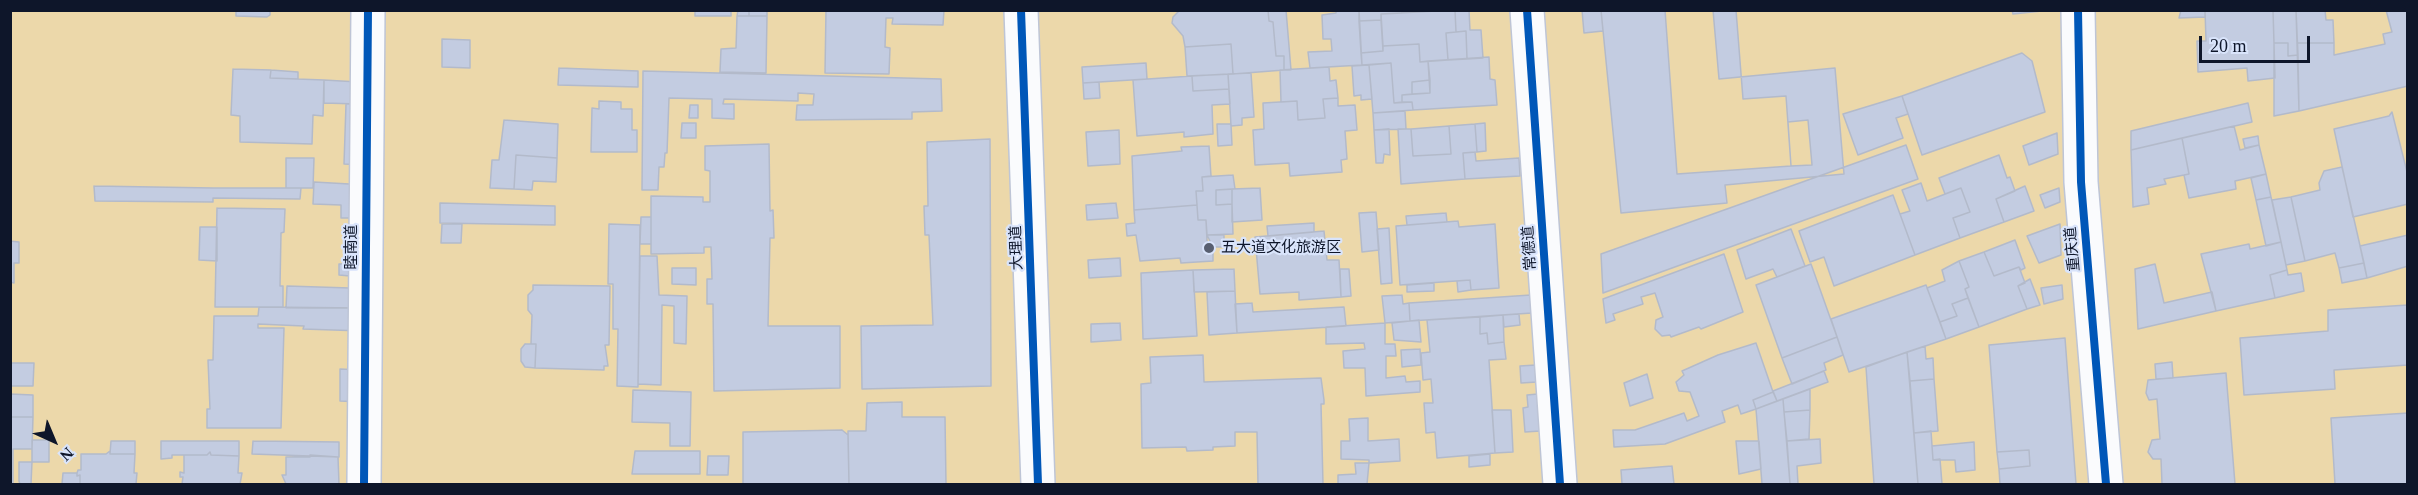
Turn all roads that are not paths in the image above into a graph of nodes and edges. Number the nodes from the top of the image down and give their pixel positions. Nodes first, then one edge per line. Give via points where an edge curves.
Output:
1 (368, 10) edge
2 (1022, 10) edge
3 (1527, 10) edge
4 (2078, 10) edge
5 (364, 484) edge
6 (1038, 484) edge
7 (1560, 484) edge
8 (2106, 484) edge

1 - 5 street, 睦南道
2 - 6 street, 大理道
3 - 7 street, 常德道
4 - 8 street, 重庆道 via 2081,182

